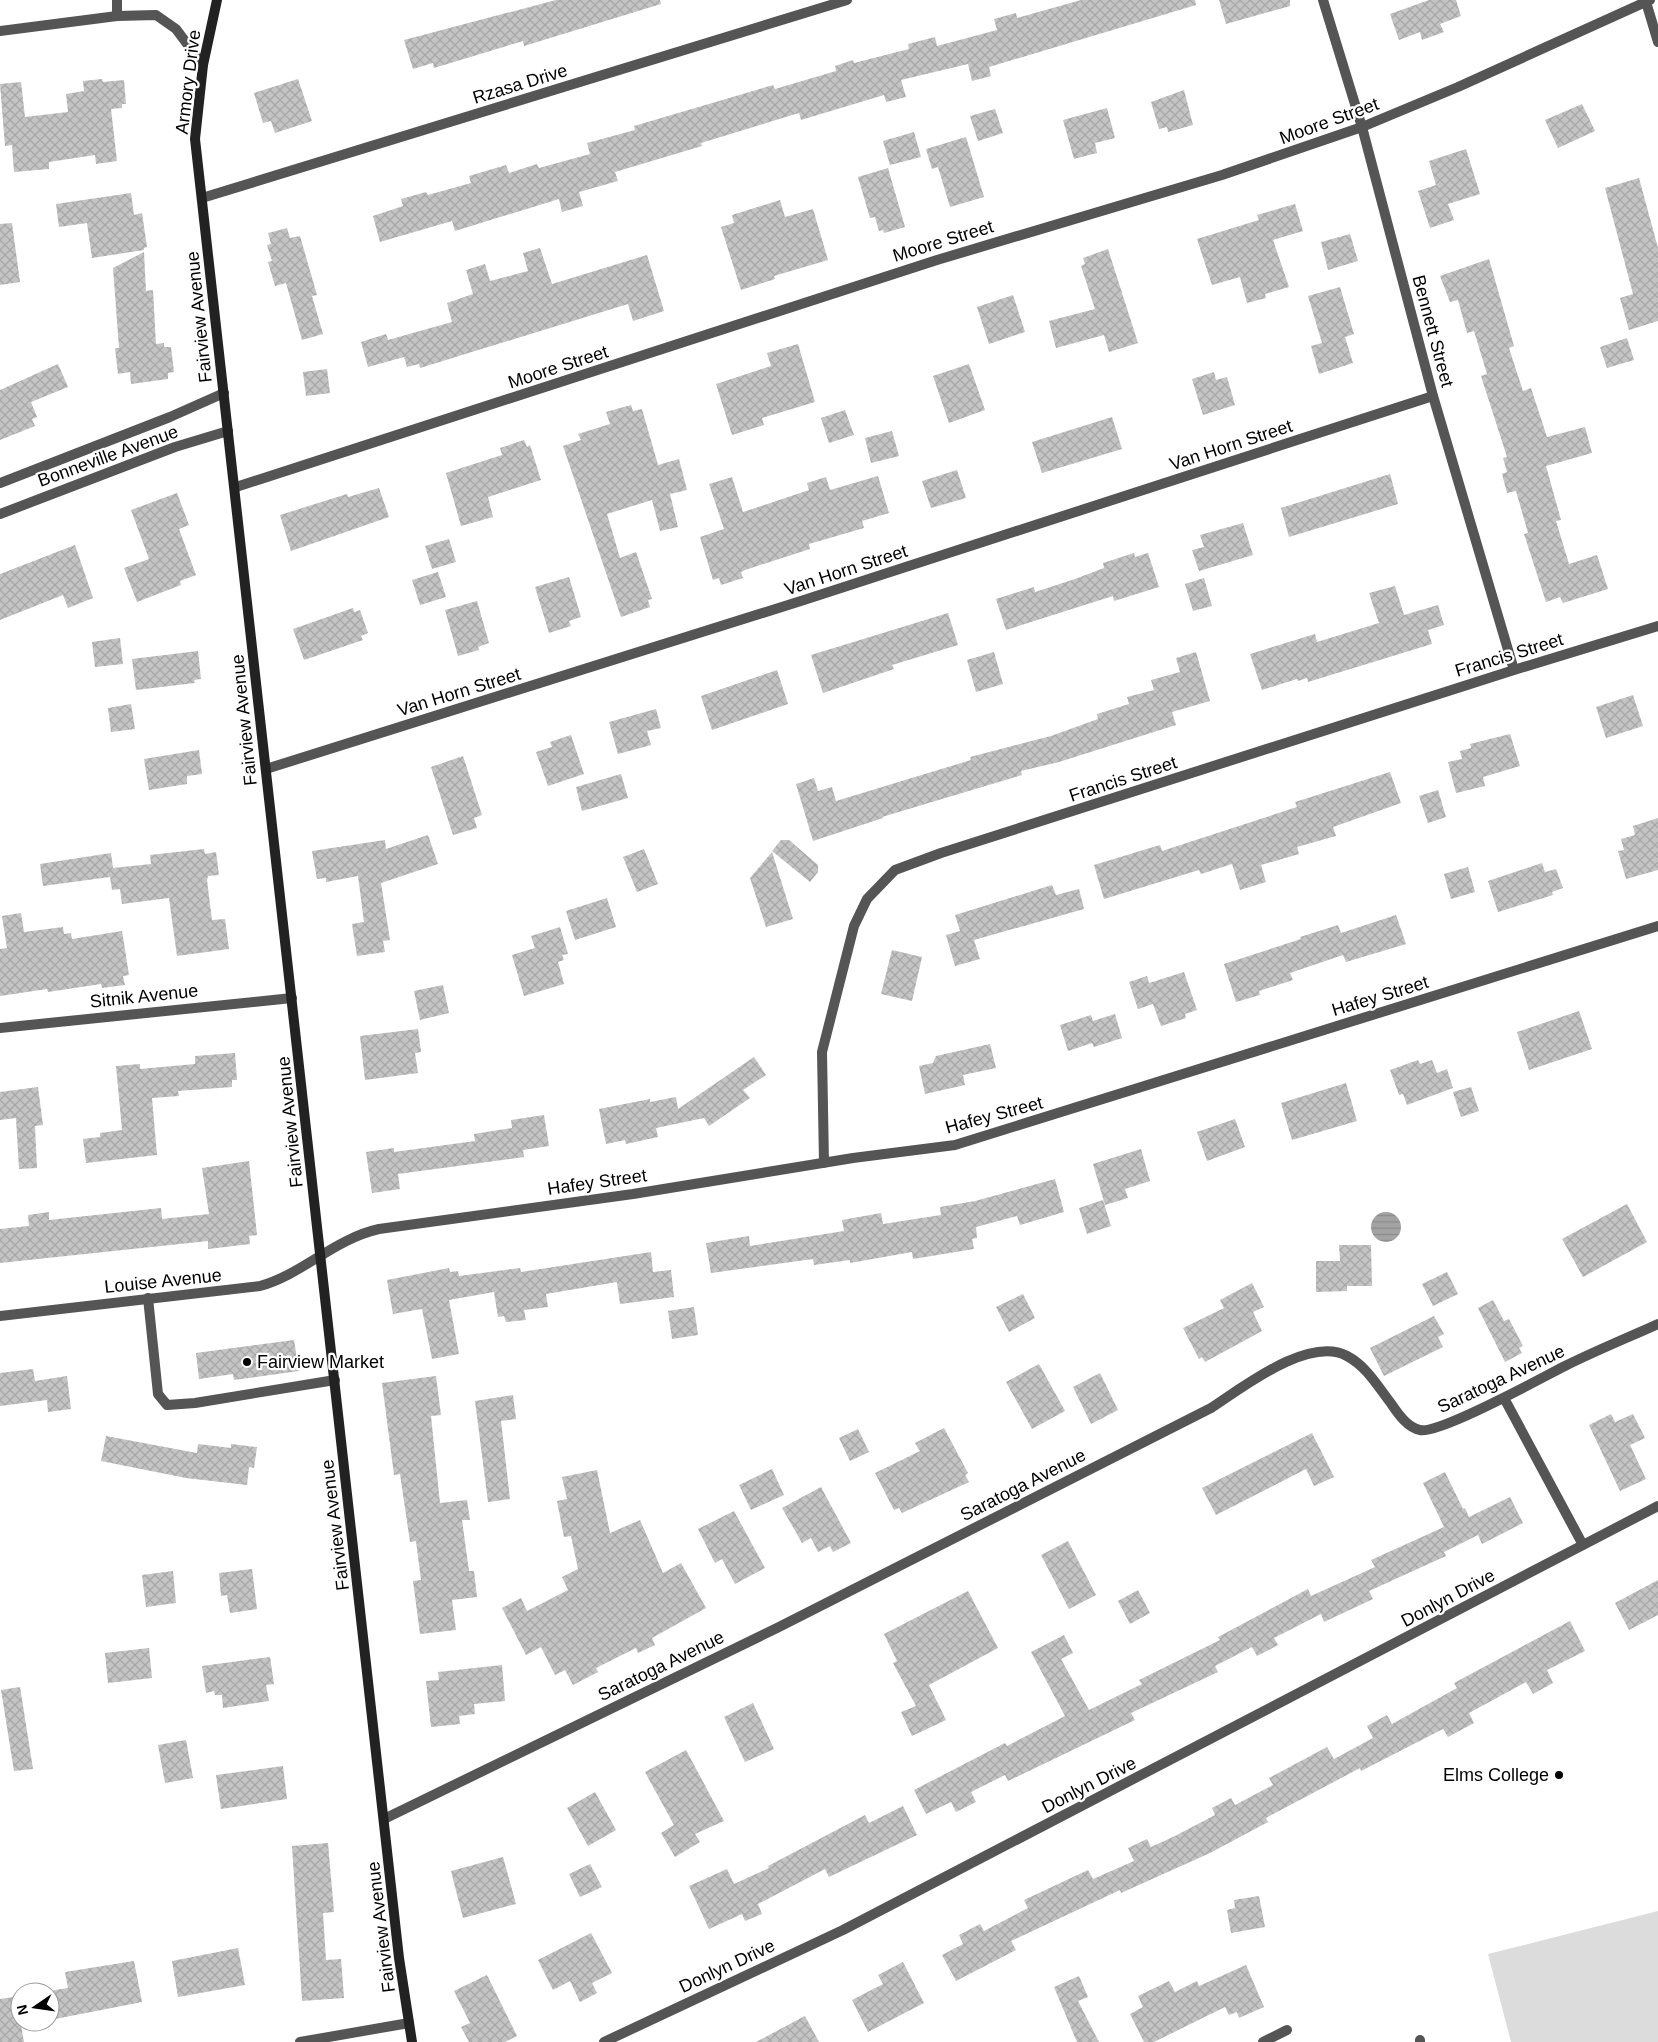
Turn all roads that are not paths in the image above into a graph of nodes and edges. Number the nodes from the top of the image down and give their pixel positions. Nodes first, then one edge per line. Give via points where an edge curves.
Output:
1 (117, 0) edge
2 (217, 0) edge
3 (847, 0) edge
4 (1323, 0) edge
5 (1648, 1) edge
6 (117, 16) junction
7 (0, 31) edge
8 (1658, 42) edge
9 (203, 65) junction
10 (1362, 128) junction
11 (202, 198) junction
12 (224, 393) junction
13 (1433, 396) junction
14 (228, 431) junction
15 (0, 483) edge
16 (236, 487) junction
17 (0, 514) edge
18 (1658, 626) edge
19 (1514, 670) junction
20 (266, 769) junction
21 (1658, 926) edge
22 (292, 998) junction
23 (0, 1028) edge
24 (824, 1163) junction
25 (320, 1254) junction
26 (148, 1298) junction
27 (0, 1316) edge
28 (1658, 1324) edge
29 (335, 1380) junction
30 (1504, 1398) junction
31 (1658, 1506) edge
32 (1583, 1545) junction
33 (384, 1818) junction
34 (409, 2023) junction
35 (1287, 2030) dead end
36 (300, 2042) edge
37 (412, 2042) edge
38 (604, 2042) edge
39 (1264, 2042) edge

1 - 6 street
2 - 9 main road, Armory Drive
3 - 11 street, Rzasa Drive
4 - 10 street, Bennett Street
5 - 8 street
5 - 10 street, Moore Street
6 - 7 street
6 - 9 street via 156,16 176,29
9 - 11 main road, Armory Drive via 195,138
10 - 13 street, Bennett Street
10 - 16 street, Moore Street via 1222,176 937,260
11 - 12 main road, Fairview Avenue
12 - 14 main road, Fairview Avenue
12 - 15 street, Bonneville Avenue
13 - 19 street, Bennett Street
13 - 20 street, Van Horn Street via 795,603
14 - 16 main road, Fairview Avenue
14 - 17 street, Bonneville Avenue
16 - 20 main road, Fairview Avenue
18 - 19 street, Francis Street
19 - 24 street, Francis Street via 895,870 867,899 854,926 822,1052
20 - 22 main road, Fairview Avenue
21 - 24 street, Hafey Street via 1000,1132 954,1145
22 - 23 street, Sitnik Avenue
22 - 25 main road, Fairview Avenue
24 - 25 street, Hafey Street via 362,1232
25 - 26 street, Louise Avenue via 280,1280 260,1286
25 - 29 main road, Fairview Avenue
26 - 27 street, Louise Avenue
26 - 29 street via 158,1394 167,1405
28 - 30 street, Saratoga Avenue
29 - 33 main road, Fairview Avenue
30 - 32 street
30 - 33 street, Saratoga Avenue via 1439,1426 1420,1430 1408,1424 1353,1359 1336,1351 1304,1356 1271,1368 1211,1408 777,1628
31 - 32 street, Donlyn Drive
32 - 38 street, Donlyn Drive via 843,1930
33 - 34 main road, Fairview Avenue
34 - 36 street
34 - 37 main road, Fairview Avenue
35 - 39 street

